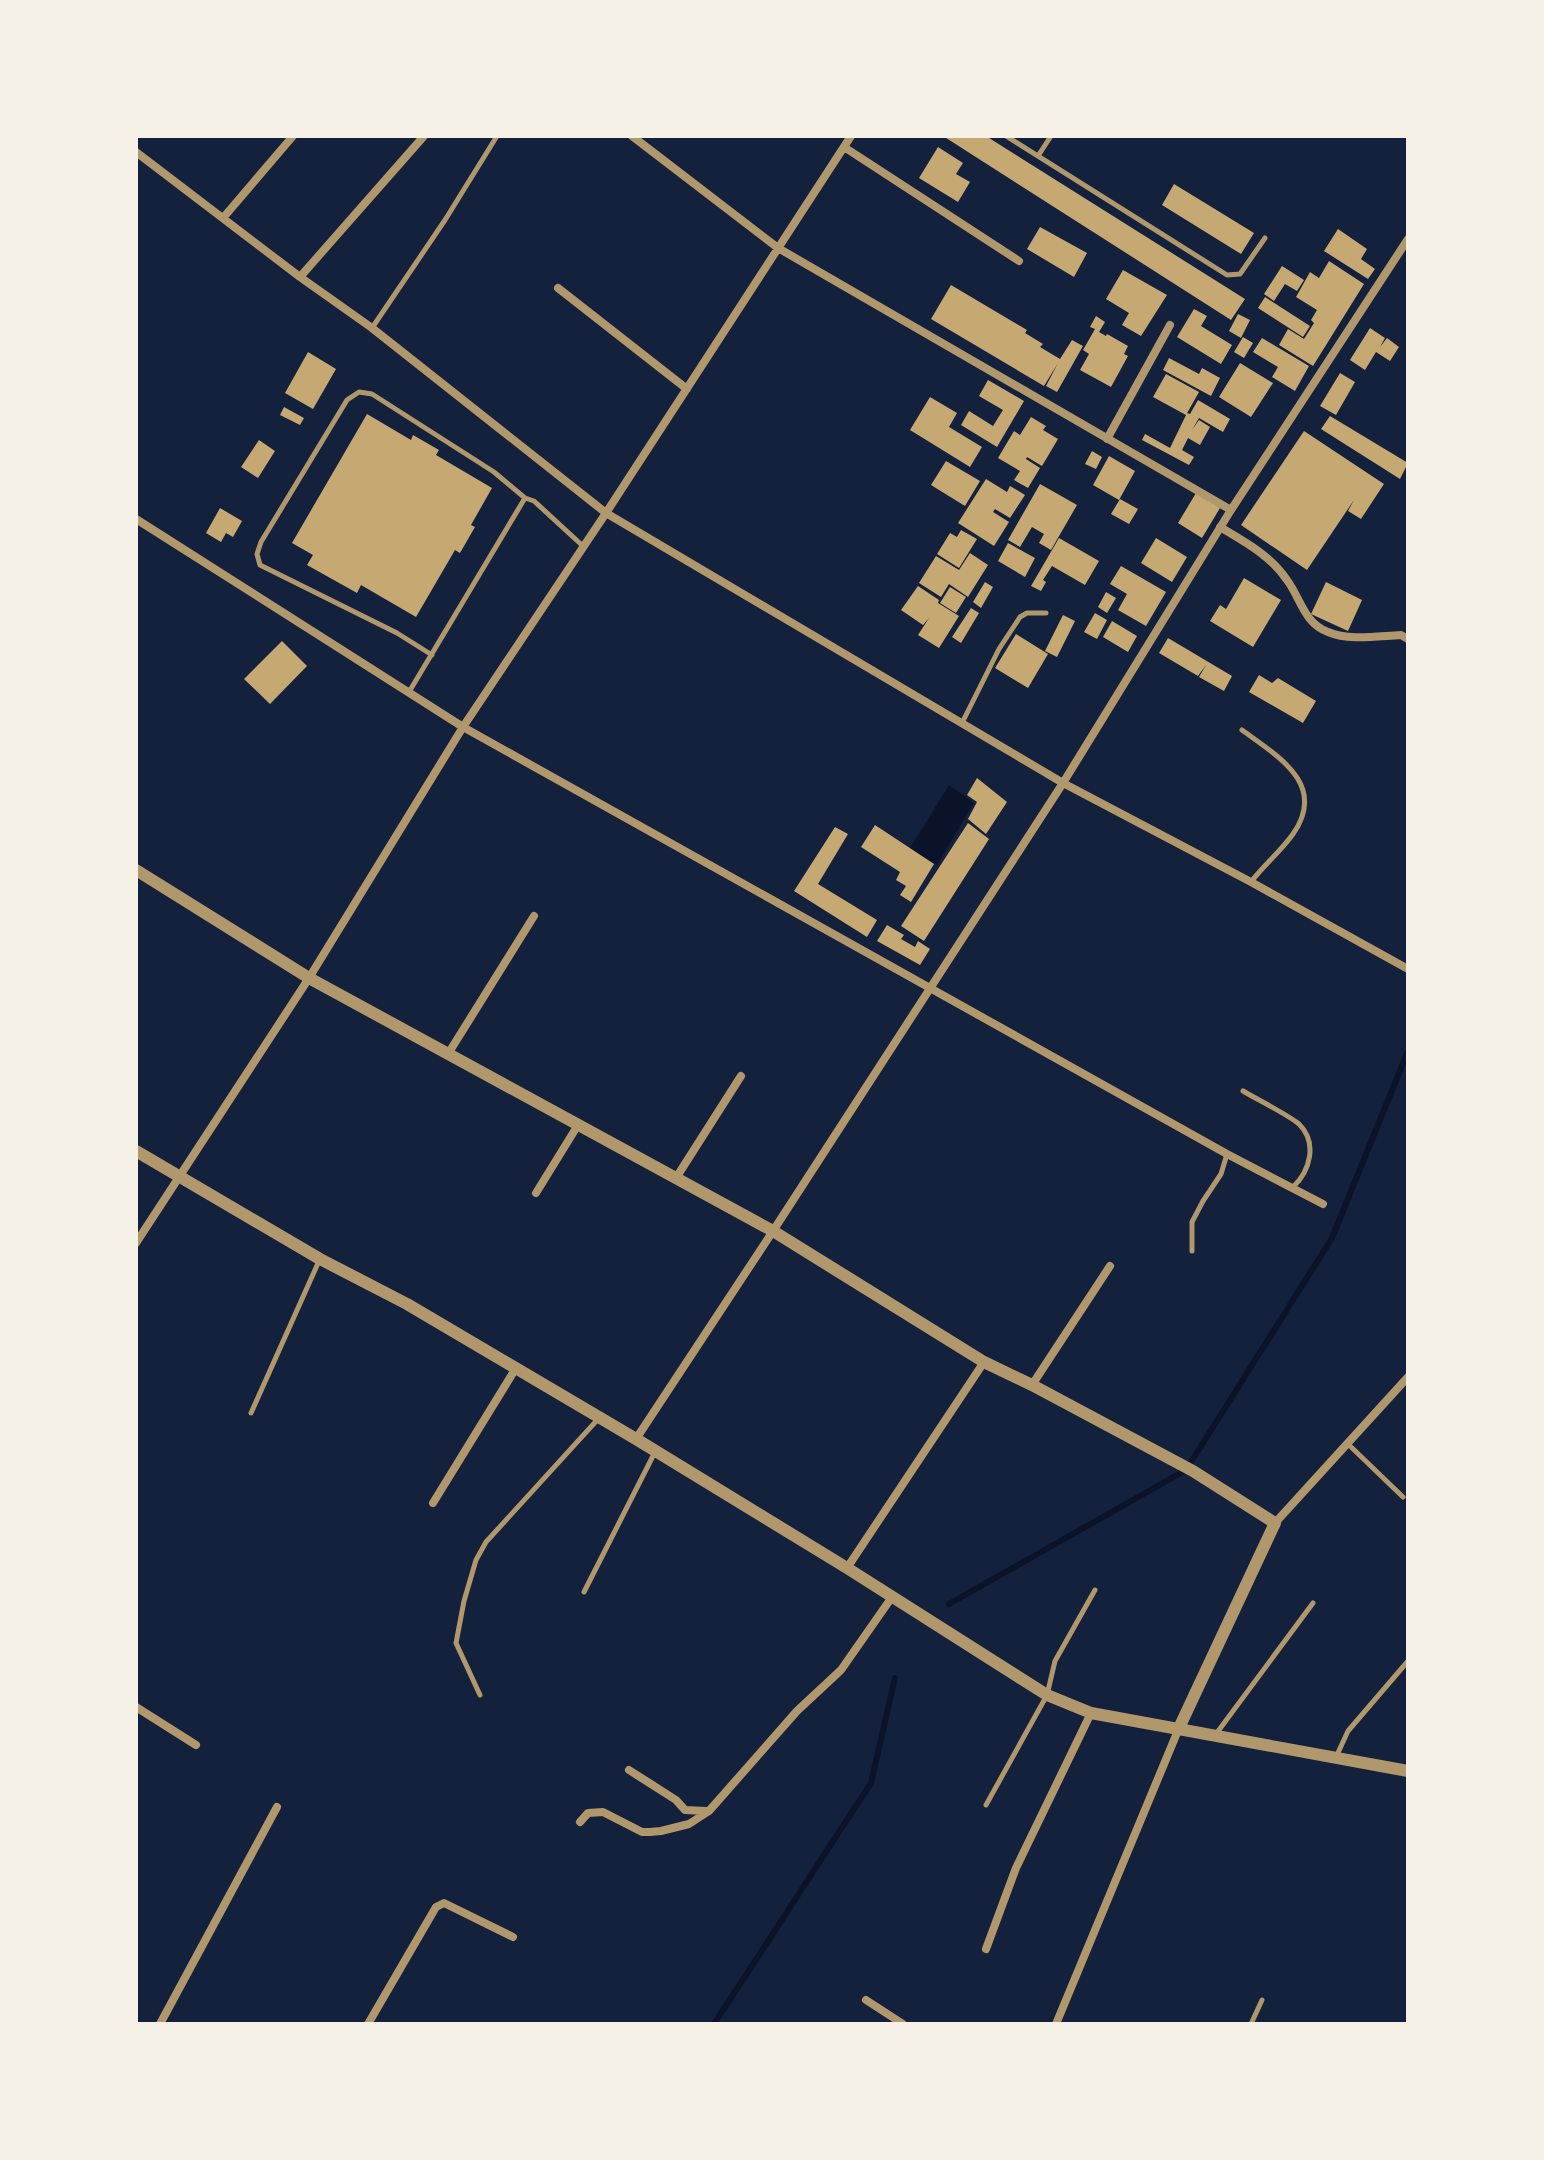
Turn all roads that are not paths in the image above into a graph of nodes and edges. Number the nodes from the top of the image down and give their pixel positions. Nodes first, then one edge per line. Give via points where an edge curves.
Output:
1 (293, 136) edge
2 (424, 136) edge
3 (497, 136) edge
4 (632, 136) edge
5 (851, 136) edge
6 (1006, 136) edge
7 (1051, 136) edge
8 (844, 147) junction
9 (136, 152) edge
10 (1038, 156) junction
11 (223, 218) junction
12 (1265, 238) dead end
13 (1408, 239) edge
14 (778, 248) junction
15 (1019, 261) dead end
16 (300, 277) junction
17 (558, 288) dead end
18 (1170, 325) dead end
19 (372, 328) junction
20 (687, 389) junction
21 (1107, 439) junction
22 (525, 498) junction
23 (1231, 510) junction
24 (606, 513) junction
25 (136, 519) edge
26 (1220, 527) junction
27 (584, 547) junction
28 (1046, 613) dead end
29 (1408, 639) edge
30 (432, 655) junction
31 (408, 693) junction
32 (962, 723) junction
33 (463, 727) junction
34 (1242, 730) dead end
35 (1063, 783) junction
36 (136, 870) edge
37 (1251, 882) junction
38 (534, 916) dead end
39 (1408, 969) edge
40 (309, 978) junction
41 (929, 988) junction
42 (448, 1054) junction
43 (741, 1076) dead end
44 (1243, 1091) dead end
45 (578, 1125) junction
46 (136, 1151) edge
47 (1227, 1154) junction
48 (180, 1175) junction
49 (676, 1178) junction
50 (1293, 1187) junction
51 (536, 1193) dead end
52 (1323, 1204) dead end
53 (773, 1231) junction
54 (136, 1243) edge
55 (1192, 1251) dead end
56 (320, 1259) junction
57 (1110, 1266) dead end
58 (984, 1362) junction
59 (516, 1368) junction
60 (1408, 1377) edge
61 (1032, 1385) junction
62 (251, 1413) dead end
63 (600, 1417) junction
64 (636, 1439) junction
65 (1348, 1444) junction
66 (656, 1451) junction
67 (1403, 1497) dead end
68 (433, 1503) dead end
69 (1275, 1523) junction
70 (847, 1568) junction
71 (1095, 1590) dead end
72 (584, 1592) dead end
73 (892, 1597) junction
74 (1313, 1603) dead end
75 (1408, 1661) edge
76 (480, 1695) dead end
77 (1047, 1695) junction
78 (136, 1707) edge
79 (1091, 1713) junction
80 (1179, 1728) junction
81 (1216, 1735) junction
82 (196, 1745) dead end
83 (1336, 1758) junction
84 (629, 1770) dead end
85 (1408, 1771) edge
86 (986, 1805) dead end
87 (277, 1807) dead end
88 (709, 1811) junction
89 (580, 1822) dead end
90 (513, 1937) dead end
91 (986, 1949) dead end
92 (866, 2000) dead end
93 (1262, 2000) dead end
94 (160, 2024) edge
95 (368, 2024) edge
96 (903, 2024) edge
97 (1056, 2024) edge
98 (1251, 2024) edge

1 - 11 street
2 - 16 street
3 - 19 lane
4 - 14 street
5 - 8 street
6 - 10 lane
7 - 10 lane
8 - 14 street
8 - 15 street
9 - 11 street
10 - 12 lane via 1227,275 1240,274
11 - 16 street
13 - 23 street
14 - 20 street
14 - 21 street
16 - 19 street
17 - 20 street
18 - 21 street
19 - 24 street
20 - 24 street
21 - 23 street
22 - 27 lane
22 - 30 lane
22 - 30 lane via 494,472 372,394 359,392 347,400 261,542 260,565
23 - 26 street
24 - 27 street
24 - 32 street
25 - 31 street
26 - 29 street via 1264,553 1287,579 1311,623 1343,636
26 - 35 street
27 - 33 street
28 - 32 lane via 1020,617
30 - 31 lane
31 - 33 street
32 - 35 street
33 - 40 street
33 - 41 street
34 - 37 lane via 1289,765 1304,789 1305,807 1294,832
35 - 37 street
35 - 41 street
36 - 40 street
37 - 39 street
38 - 42 street
40 - 42 street
40 - 48 street
41 - 47 street
41 - 53 street
42 - 45 street
43 - 49 street
44 - 50 lane via 1300,1125 1308,1140 1311,1159
45 - 49 street
45 - 51 street
46 - 48 street
47 - 50 street
47 - 55 lane via 1192,1222
48 - 54 street
48 - 56 street
49 - 53 street
50 - 52 street
53 - 58 street
53 - 64 street
56 - 59 street
56 - 62 lane
57 - 61 street
58 - 61 street
58 - 70 street
59 - 63 street
59 - 68 street
60 - 65 street
61 - 69 street via 1193,1471
63 - 64 street
63 - 76 lane via 486,1542 476,1560 456,1643
64 - 66 street
65 - 67 lane
65 - 69 street
66 - 70 street
66 - 72 lane
69 - 80 street
70 - 73 street
71 - 77 lane via 1055,1661
73 - 77 street
73 - 88 street via 841,1670 797,1711
74 - 81 lane
75 - 83 lane via 1348,1731
77 - 79 street
77 - 86 lane
78 - 82 street
79 - 80 street
79 - 91 street via 1016,1868
80 - 81 street
80 - 97 street
81 - 83 street
83 - 85 street
84 - 88 street via 685,1810
87 - 94 street
88 - 89 street via 689,1824 661,1831 642,1832 603,1812 588,1813
90 - 95 street via 444,1903 436,1907
92 - 96 street
93 - 98 lane

